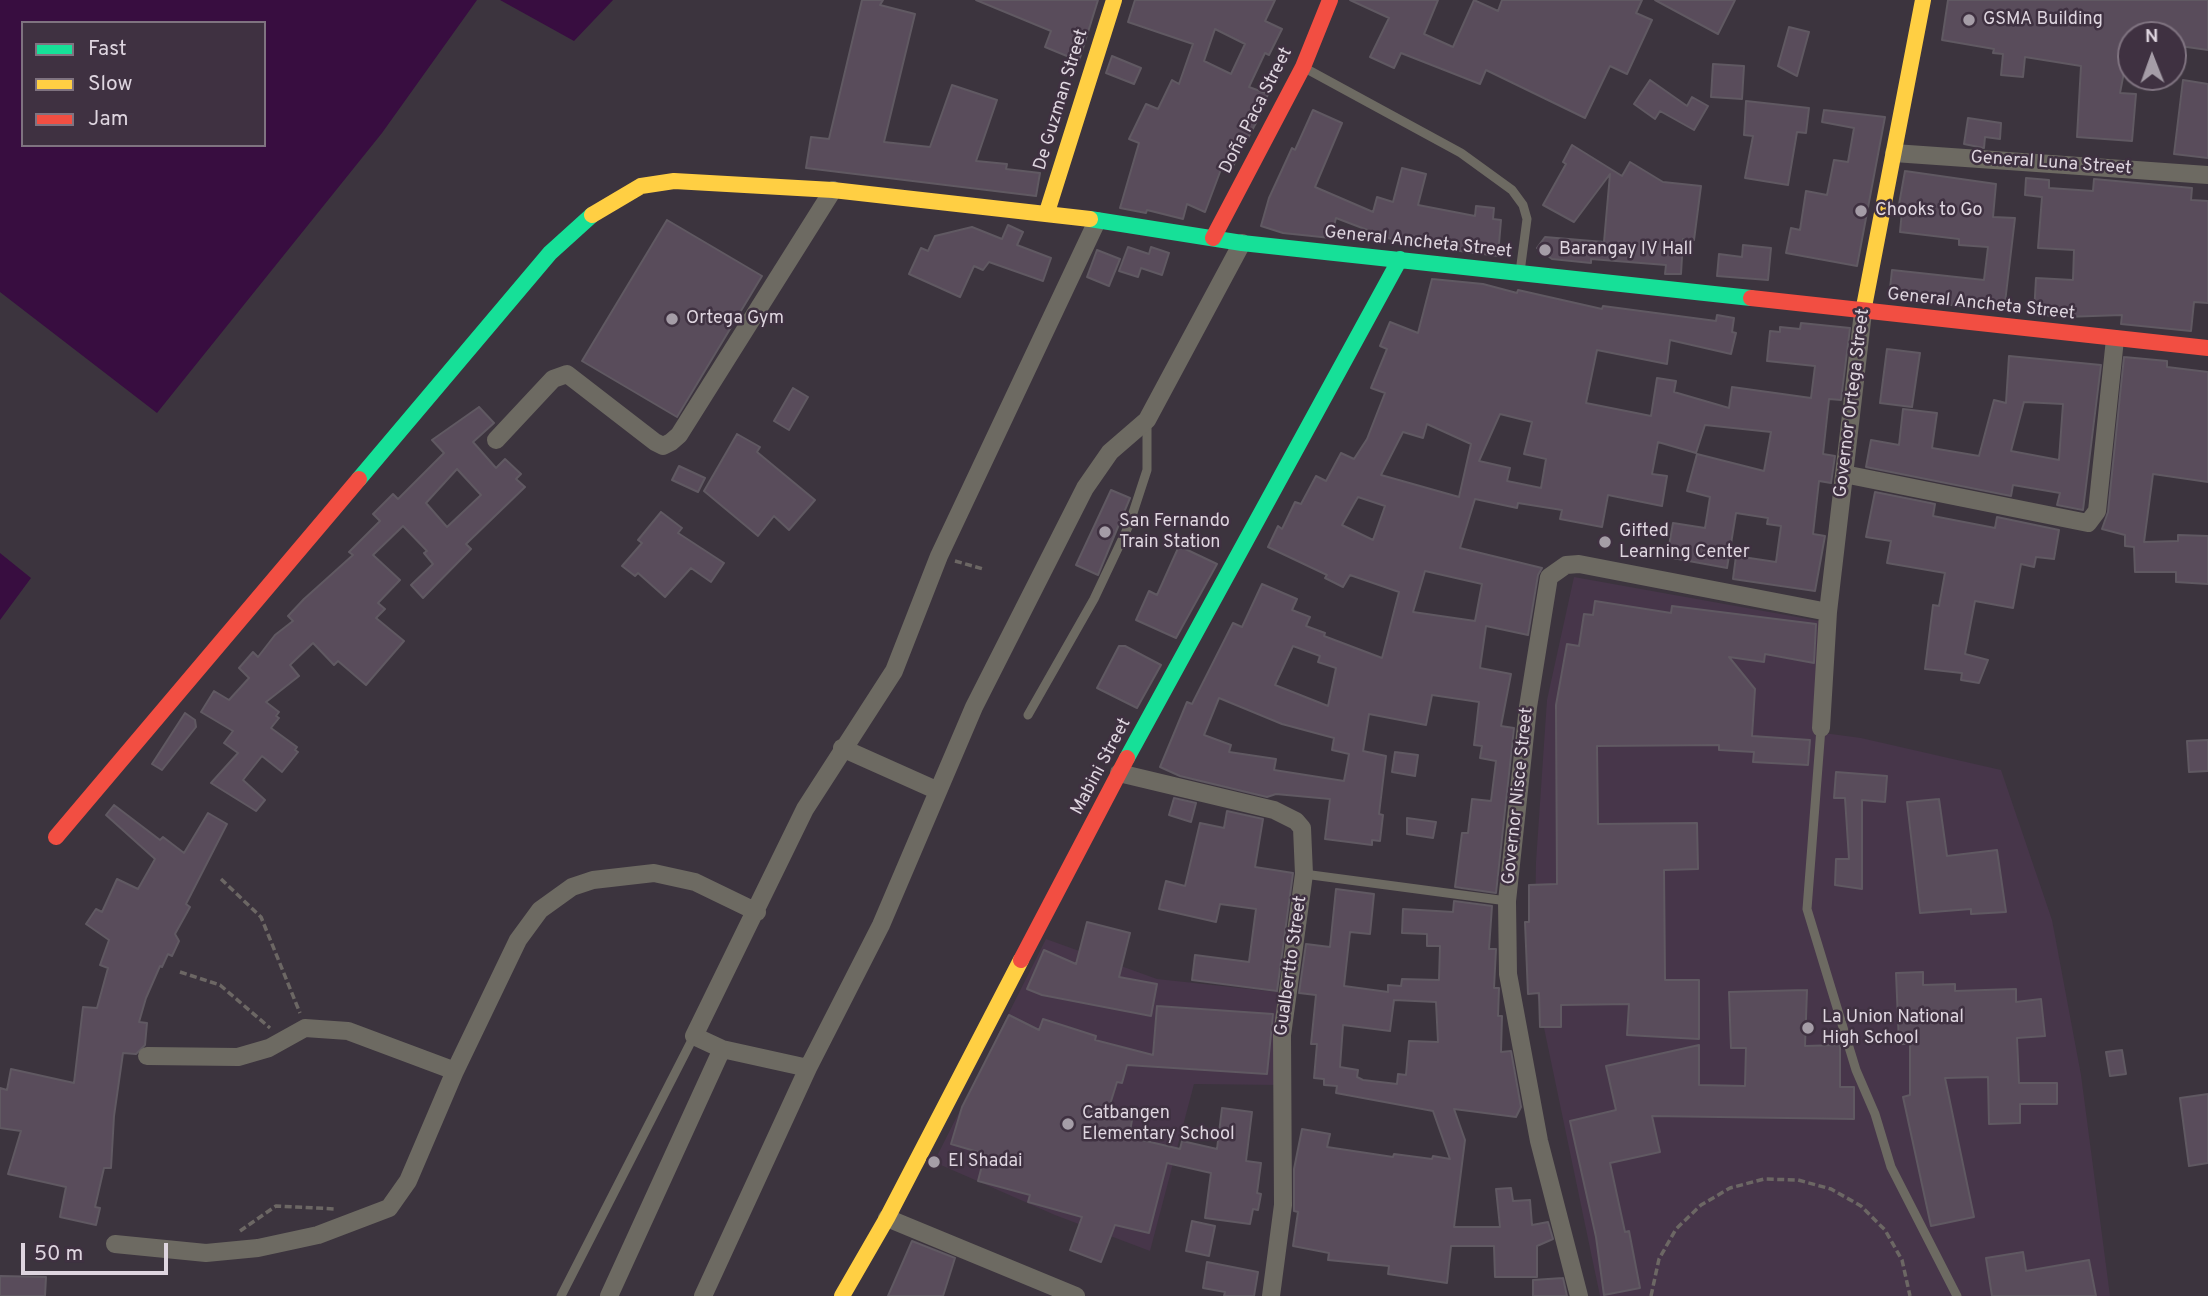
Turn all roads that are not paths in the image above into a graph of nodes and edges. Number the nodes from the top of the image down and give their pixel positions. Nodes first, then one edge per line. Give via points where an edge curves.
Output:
1 (1114, 0) edge
2 (1330, 0) edge
3 (1923, 0) edge
4 (1303, 67) junction
5 (1894, 153) junction
6 (2208, 175) edge
7 (833, 190) junction
8 (1047, 212) junction
9 (1097, 220) junction
10 (1213, 238) junction
11 (1242, 243) junction
12 (1400, 258) junction
13 (1519, 273) junction
14 (1863, 312) junction
15 (2115, 339) junction
16 (2208, 348) edge
17 (1147, 420) junction
18 (496, 440) dead end
19 (1844, 474) junction
20 (1828, 612) junction
21 (1028, 715) dead end
22 (1821, 728) joint
23 (842, 748) junction
24 (1119, 773) junction
25 (936, 790) junction
26 (56, 837) dead end
27 (1304, 874) junction
28 (1507, 901) junction
29 (757, 912) junction
30 (694, 1036) junction
31 (722, 1049) junction
32 (147, 1056) dead end
33 (808, 1068) junction
34 (455, 1070) junction
35 (887, 1218) junction
36 (115, 1244) dead end
37 (561, 1296) edge
38 (609, 1296) edge
39 (703, 1296) edge
40 (842, 1296) edge
41 (1076, 1296) edge
42 (1271, 1296) edge
43 (1579, 1296) edge
44 (1957, 1296) edge

1 - 8 main road, De Guzman Street
2 - 4 main road, Doña Paca Street
3 - 5 main road, Governor Ortega Street
4 - 10 main road, Doña Paca Street
4 - 13 lane via 1461,153 1512,190 1527,219
5 - 6 street, General Luna Street
5 - 14 main road, Governor Ortega Street
7 - 8 main road, General Ancheta Street
7 - 18 street via 671,443 655,442 567,374 553,379
7 - 26 main road, General Ancheta Street via 674,181 641,186 577,226
8 - 9 main road, General Ancheta Street
9 - 10 main road, General Ancheta Street
9 - 23 street via 939,556 894,671
10 - 11 main road, General Ancheta Street
11 - 12 main road, General Ancheta Street
11 - 17 street
12 - 13 main road, General Ancheta Street
12 - 24 main road, Mabini Street
13 - 14 main road, General Ancheta Street
14 - 15 main road, General Ancheta Street
14 - 19 street, Governor Ortega Street
15 - 16 main road, General Ancheta Street
15 - 19 street via 2096,511 2088,523
17 - 21 lane via 1147,470 1129,526 1094,599
17 - 25 street via 1110,452 1085,488
19 - 20 street, Governor Ortega Street
20 - 22 street, Governor Ortega Street
20 - 28 street, Governor Nisce Street via 1579,564 1566,565 1549,577
22 - 44 lane via 1807,909 1856,1070 1892,1167
23 - 25 street
23 - 29 street via 806,809
24 - 27 street, Gualbertto Street via 1286,814 1302,828
24 - 35 main road, Mabini Street
25 - 33 street via 881,925
27 - 28 lane
27 - 42 street, Gualbertto Street via 1282,1035 1283,1205
28 - 43 street, Governor Nisce Street via 1508,974 1519,1044
29 - 30 street
29 - 34 street via 695,882 654,873 572,887 540,910 518,940
30 - 31 street
30 - 37 lane
31 - 33 street
31 - 38 street
32 - 34 street via 238,1057 305,1028 348,1031
33 - 39 street
34 - 36 street via 408,1181 396,1203 376,1216 258,1248 206,1253
35 - 40 main road, Mabini Street
35 - 41 street

